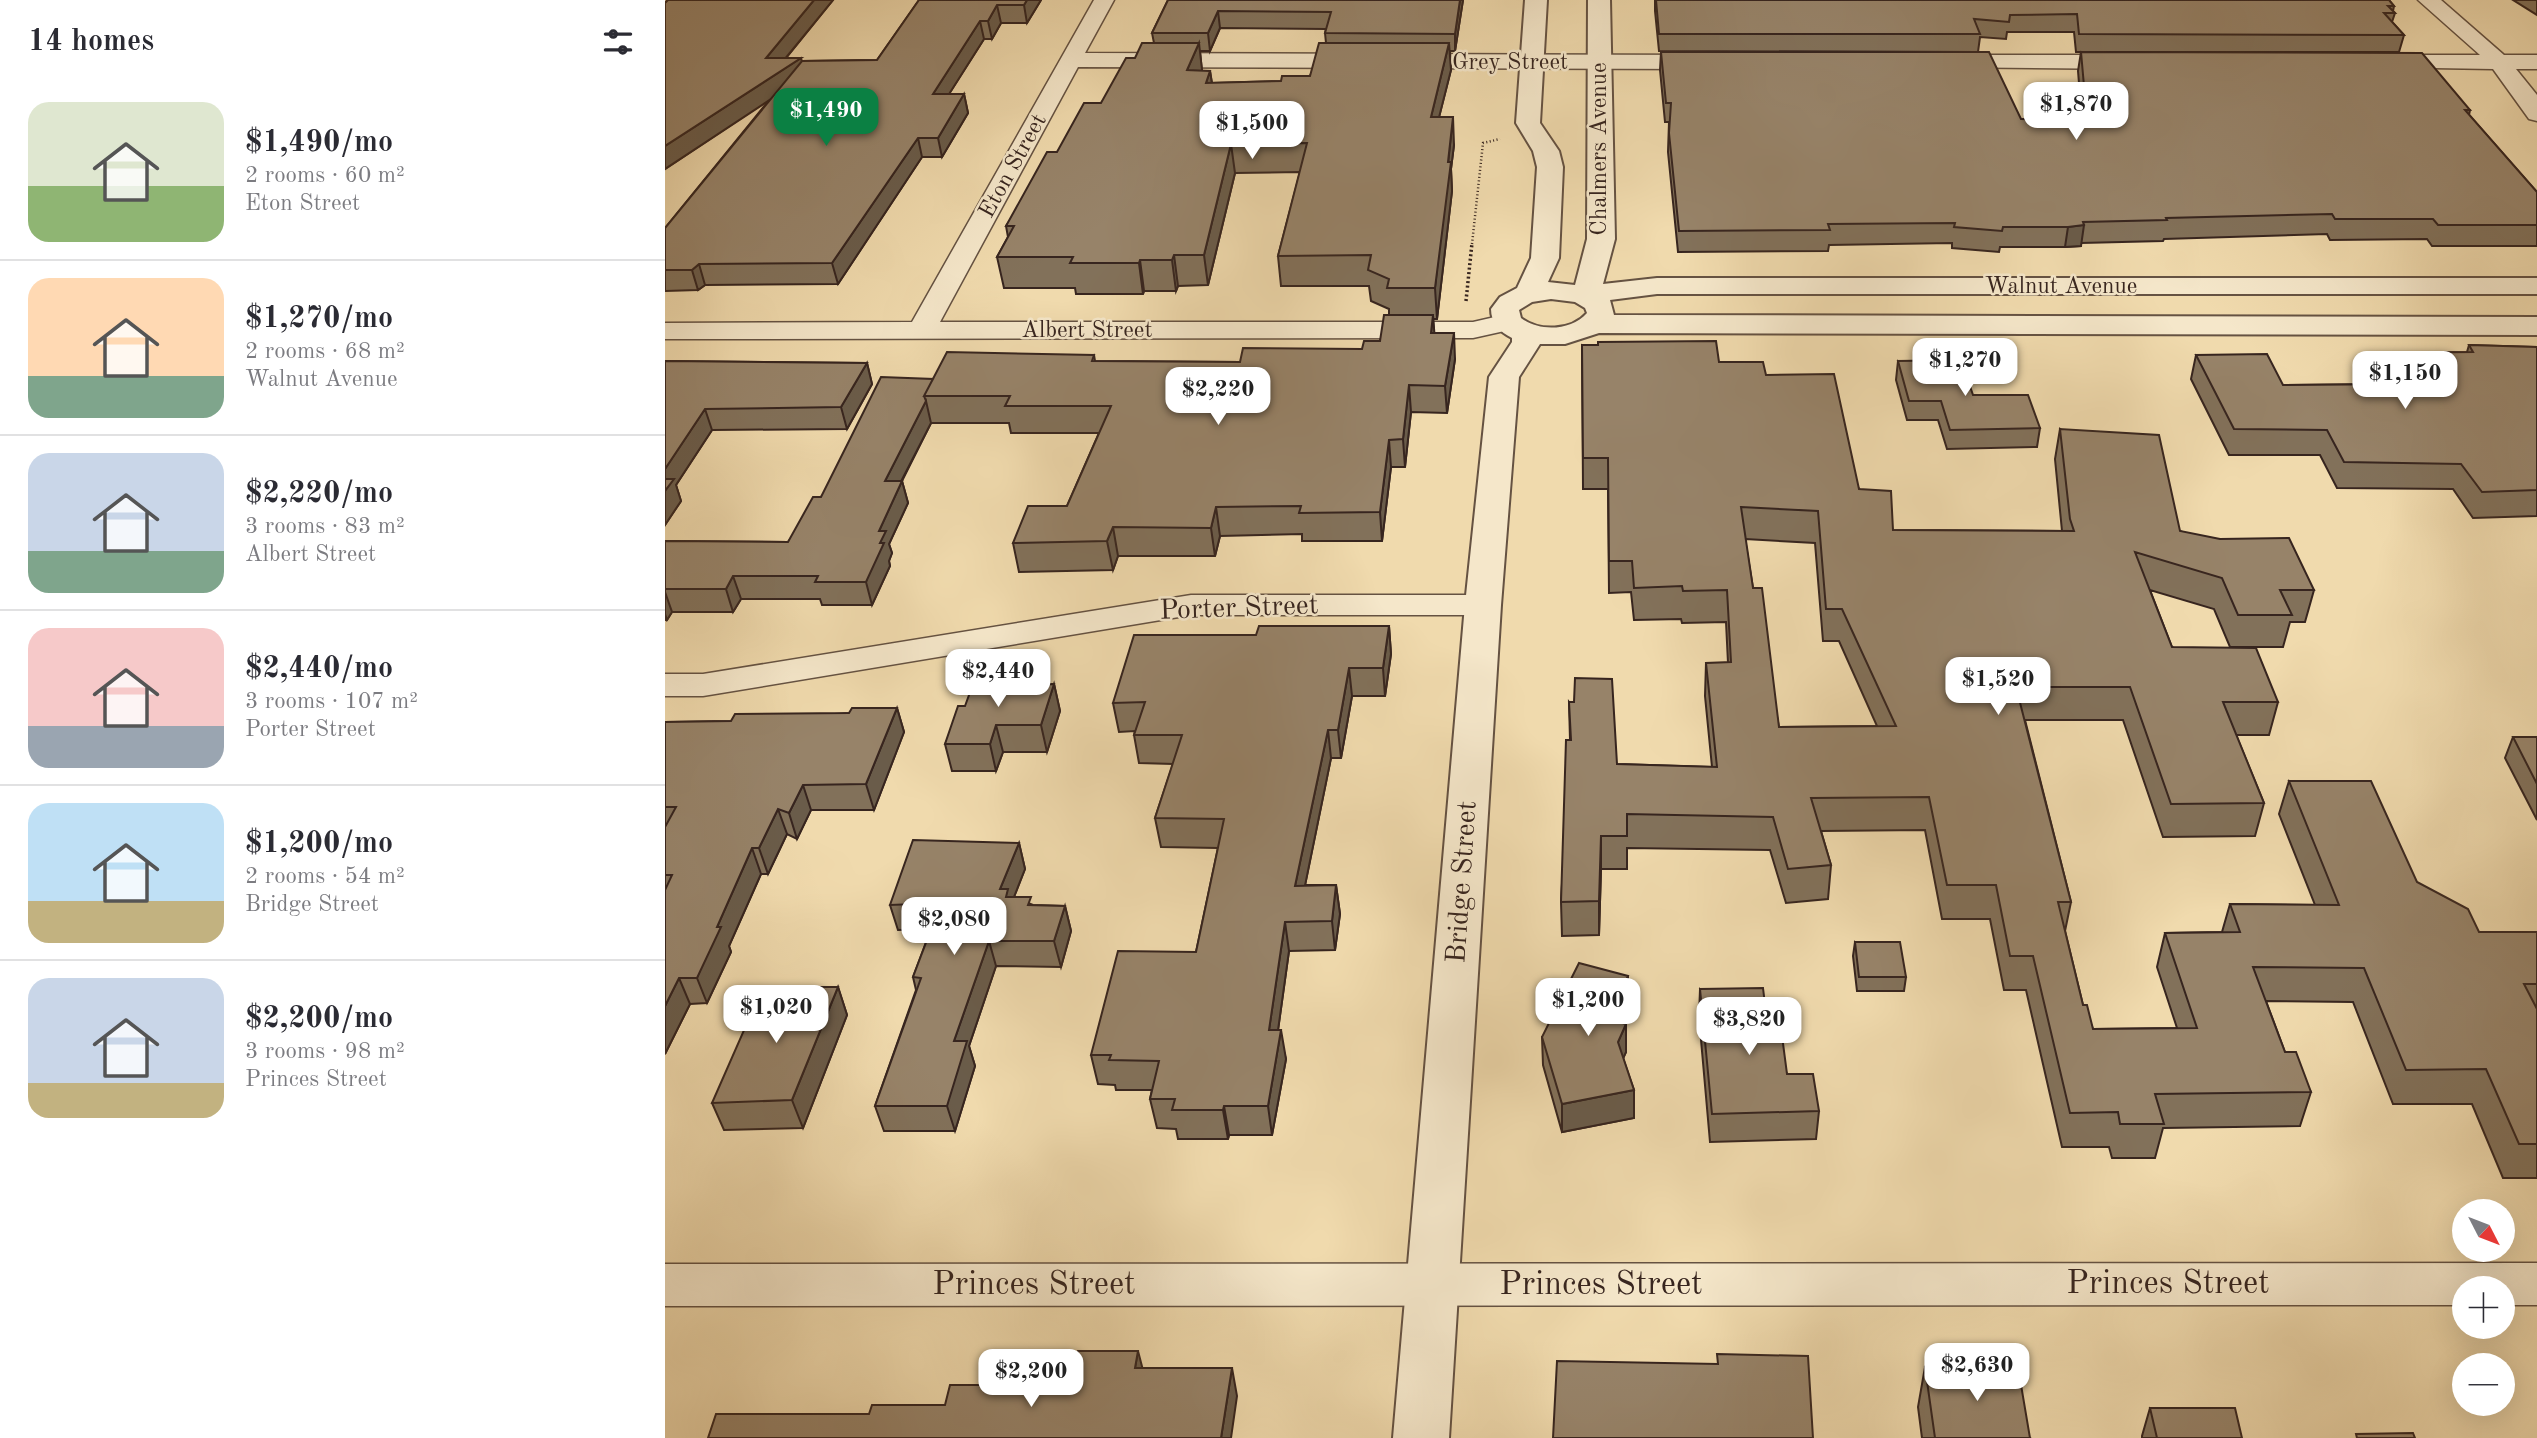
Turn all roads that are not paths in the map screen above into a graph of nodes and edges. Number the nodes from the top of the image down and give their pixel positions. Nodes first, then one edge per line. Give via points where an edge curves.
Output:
1 (1104, 0) edge
2 (1536, 0) edge
3 (1599, 0) edge
4 (2428, 0) edge
5 (1071, 61) junction
6 (2497, 61) junction
7 (1531, 62) junction
8 (1598, 62) junction
9 (1728, 62) edge
10 (1923, 62) edge
11 (2146, 62) edge
12 (2355, 62) edge
13 (2537, 62) edge
14 (2537, 114) edge
15 (1601, 239) junction
16 (1657, 286) junction
17 (2537, 286) edge
18 (1586, 295) junction
19 (1521, 316) junction
20 (1596, 324) junction
21 (2537, 326) edge
22 (665, 331) edge
23 (921, 331) junction
24 (1483, 605) junction
25 (665, 685) edge
26 (2537, 1283) edge
27 (665, 1285) edge
28 (1433, 1285) junction
29 (1421, 1438) edge

1 - 5 street, Eton Street
2 - 7 street, Chalmers Avenue
3 - 8 street, Chalmers Avenue
4 - 6 street
5 - 7 street, Grey Street
5 - 23 street, Eton Street
6 - 12 street
6 - 13 street
6 - 14 street
7 - 8 street, Grey Street
7 - 19 street, Chalmers Avenue via 1528,122 1550,167 1545,258
8 - 9 street, Grey Street
8 - 15 street, Chalmers Avenue
10 - 11 street
15 - 16 street via 1621,268
15 - 18 street, Chalmers Avenue
16 - 17 street, Walnut Avenue
16 - 18 street, Walnut Avenue
18 - 19 street, Walnut Avenue via 1558,290
18 - 20 street via 1602,309
19 - 20 street, Walnut Avenue via 1558,336
19 - 23 street, Albert Street via 1473,330
19 - 24 street, Bridge Street via 1527,342 1504,377
20 - 21 street, Walnut Avenue
22 - 23 street, Albert Street
24 - 25 street, Porter Street via 1191,605 703,685
24 - 28 street, Bridge Street
26 - 28 street, Princes Street
27 - 28 street, Princes Street
28 - 29 street, Bridge Street

